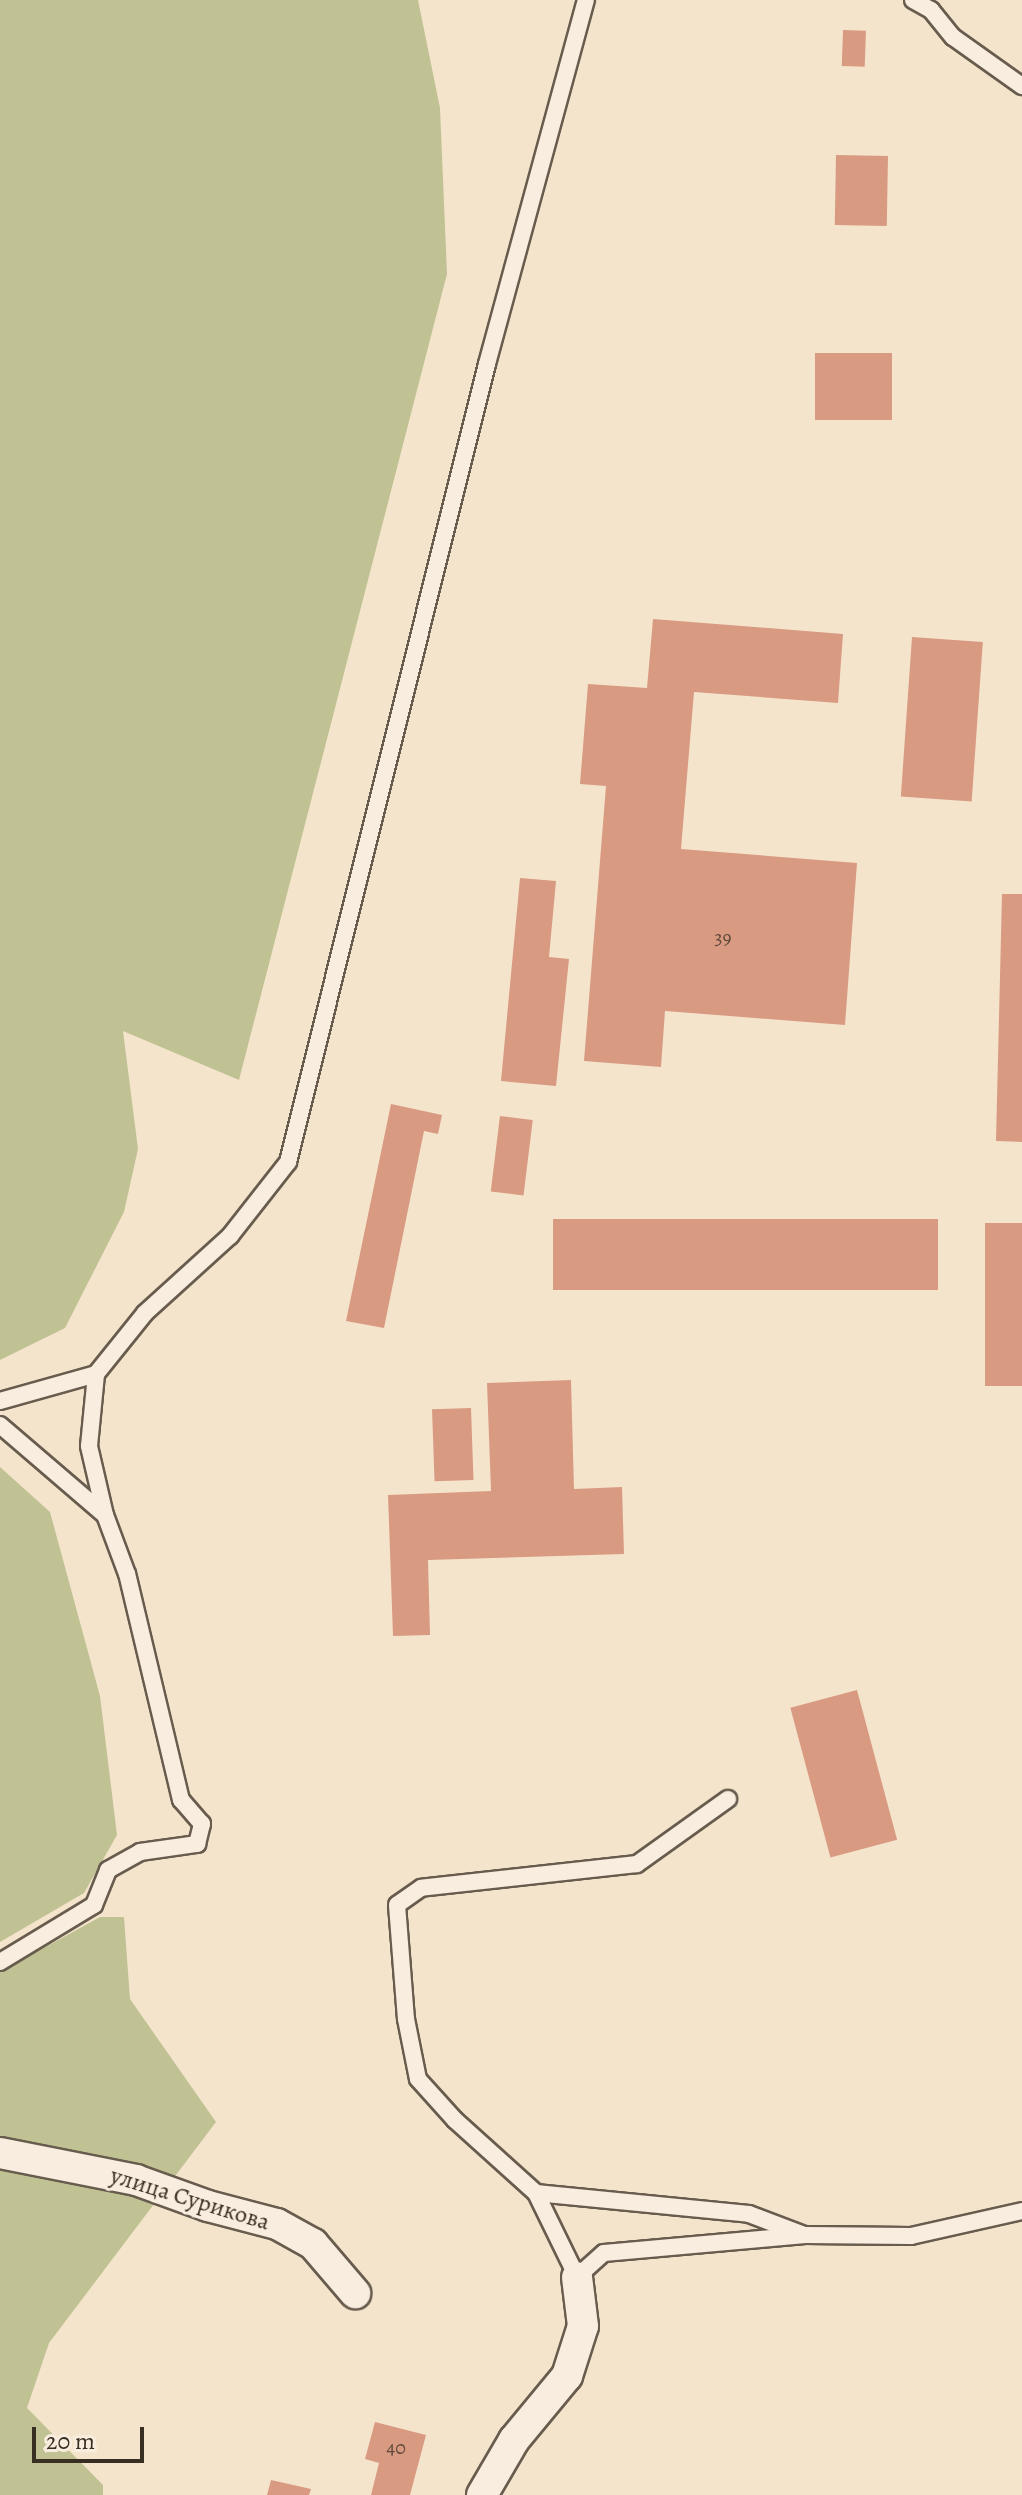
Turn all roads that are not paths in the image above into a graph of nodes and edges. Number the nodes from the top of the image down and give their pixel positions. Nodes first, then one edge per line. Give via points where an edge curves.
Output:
1 (586, 0) edge
2 (913, 0) edge
3 (1022, 86) edge
4 (96, 1374) junction
5 (0, 1401) edge
6 (0, 1425) edge
7 (105, 1515) junction
8 (728, 1799) dead end
9 (0, 1962) edge
10 (0, 2153) edge
11 (536, 2193) junction
12 (1022, 2211) edge
13 (805, 2235) junction
14 (577, 2277) junction
15 (355, 2293) dead end
16 (482, 2495) edge

1 - 4 lane via 487,364 288,1162 230,1236 145,1313
2 - 3 lane via 931,10 953,37
4 - 5 lane
4 - 7 lane via 89,1446
6 - 7 lane
7 - 9 lane via 127,1574 181,1800 202,1824 197,1844 140,1852 108,1870 94,1905
8 - 11 lane via 637,1864 421,1888 397,1905 406,2019 418,2079
10 - 15 street, улица Сурикова via 136,2180 277,2224 313,2244
11 - 13 lane via 749,2214
11 - 14 lane
12 - 13 lane via 911,2236
13 - 14 lane via 604,2253
14 - 16 street via 583,2326 567,2376 514,2440

